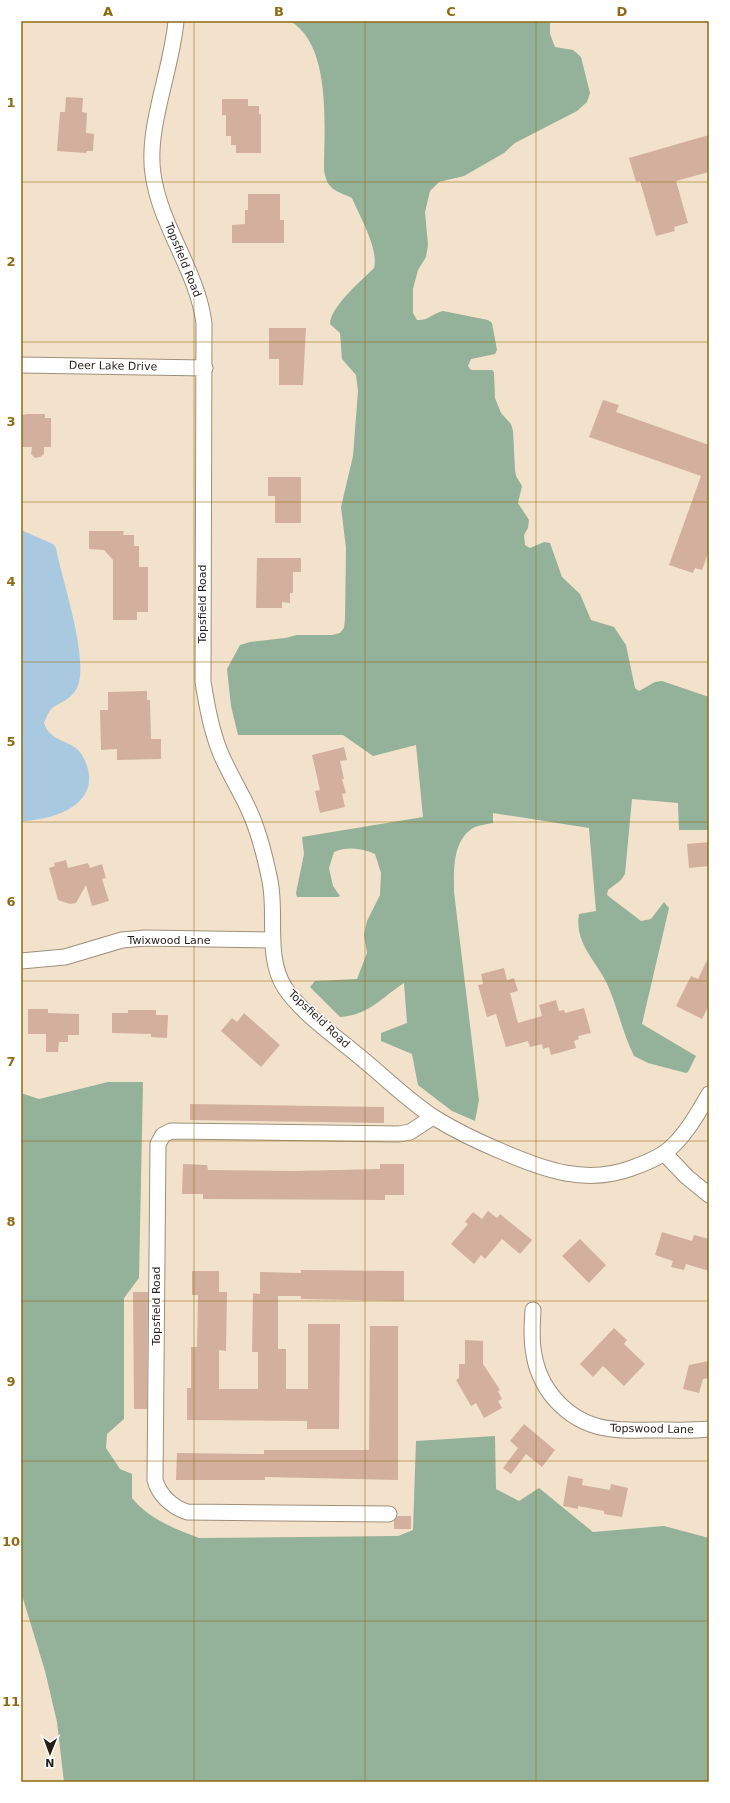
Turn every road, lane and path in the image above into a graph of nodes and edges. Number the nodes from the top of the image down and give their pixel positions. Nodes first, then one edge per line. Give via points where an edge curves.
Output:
1 (176, 21) edge
2 (21, 365) edge
3 (205, 368) junction
4 (272, 940) junction
5 (21, 961) edge
6 (709, 1094) edge
7 (434, 1117) junction
8 (664, 1153) junction
9 (709, 1195) edge
10 (533, 1310) dead end
11 (709, 1429) edge
12 (389, 1514) dead end

1 - 3 street, Topsfield Road via 173,53 151,149 152,172 160,205 202,308
2 - 3 street, Deer Lake Drive
3 - 4 street, Topsfield Road via 203,682 209,717 219,750 256,826 272,899
4 - 5 street, Twixwood Lane via 145,938 122,940 65,957
4 - 7 street, Topsfield Road via 279,973 293,998 411,1101
6 - 8 street, Topsfield Road via 698,1114
7 - 8 street, Topsfield Road via 483,1143 530,1163 574,1176 600,1176 626,1170
7 - 12 street, Topsfield Road via 410,1132 399,1134 171,1131 163,1135 158,1144 155,1480 158,1491 177,1508 187,1512
8 - 9 street
10 - 11 street, Topswood Lane via 534,1355 540,1375 557,1401 578,1418 612,1429

